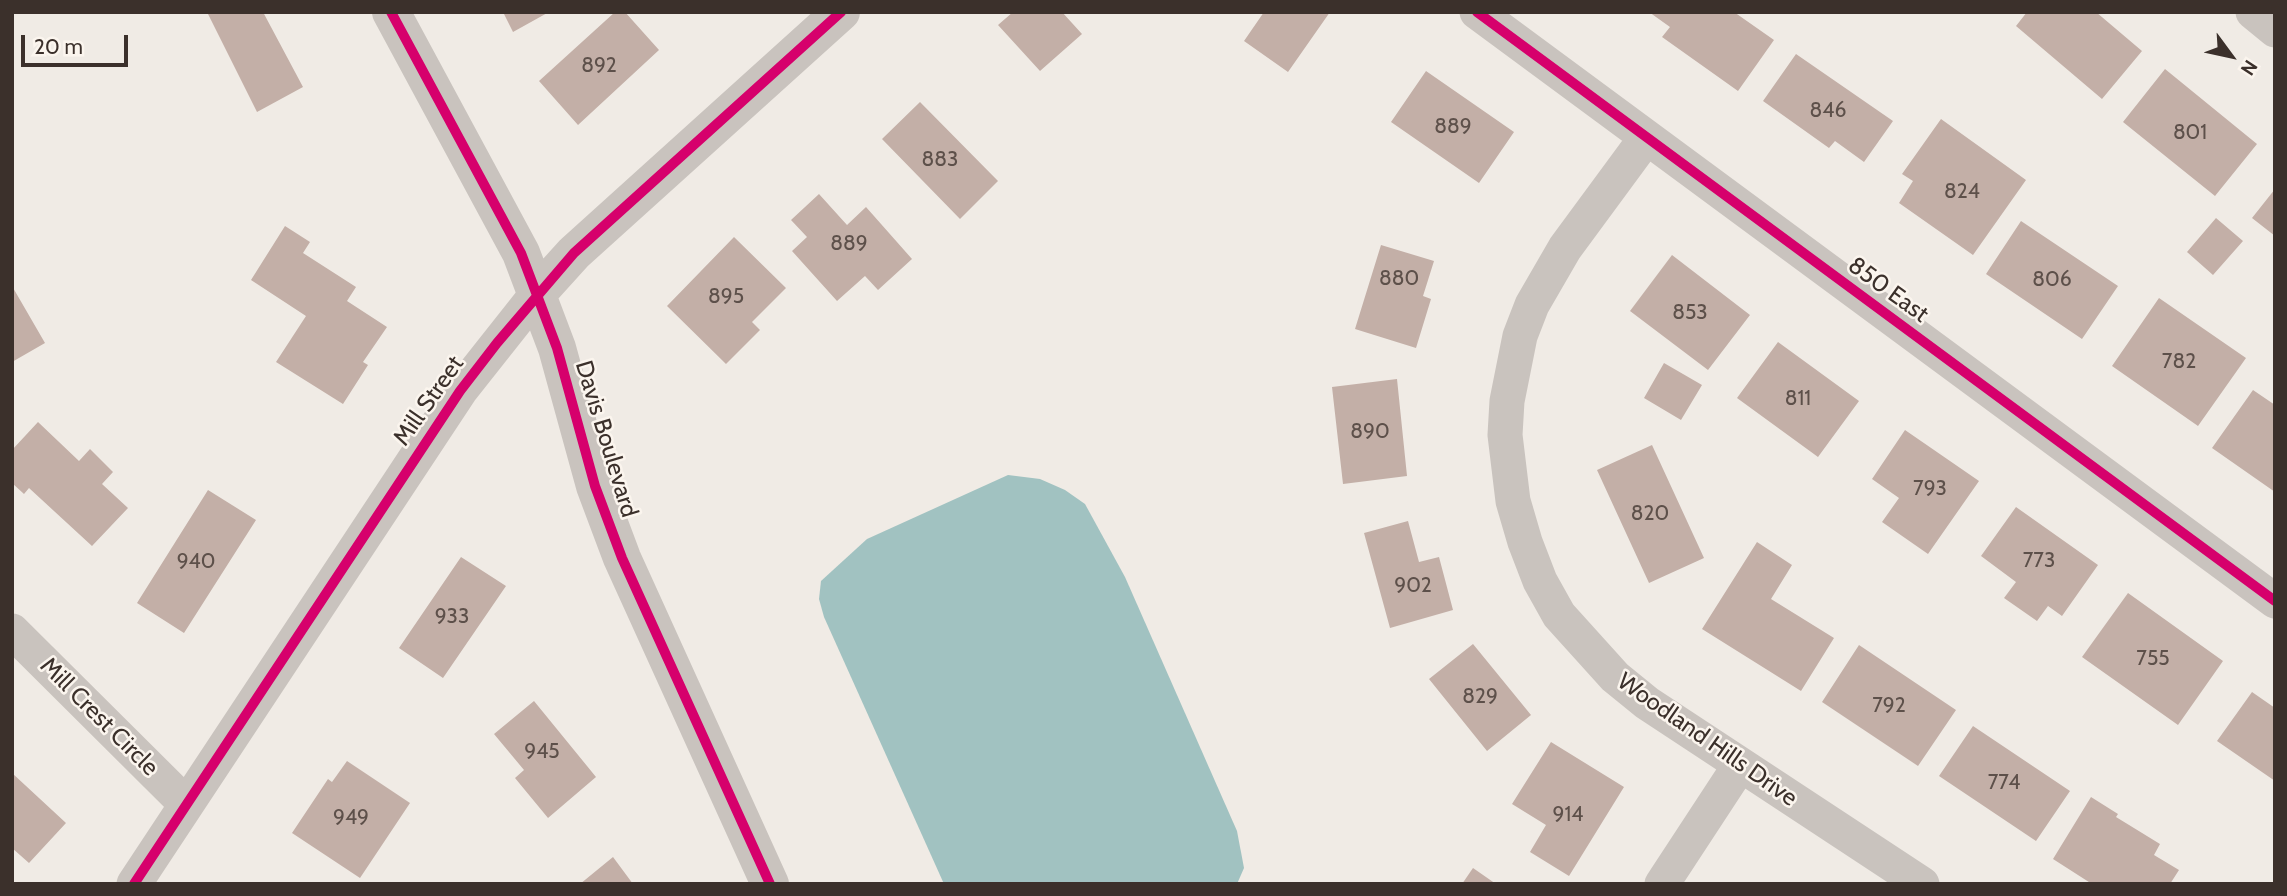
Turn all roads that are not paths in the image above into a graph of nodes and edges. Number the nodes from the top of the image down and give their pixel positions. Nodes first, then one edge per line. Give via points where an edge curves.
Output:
1 (391, 12) edge
2 (841, 12) edge
3 (1477, 12) edge
4 (2253, 12) edge
5 (2275, 30) edge
6 (1646, 138) junction
7 (536, 295) junction
8 (2275, 601) edge
9 (12, 631) edge
10 (1740, 765) junction
11 (186, 804) junction
12 (134, 884) edge
13 (770, 884) edge
14 (1662, 884) edge
15 (1922, 884) edge

1 - 7 street, Davis Boulevard via 513,239
2 - 7 street, Mill Street via 575,253
3 - 6 street, 850 East
4 - 5 street
6 - 8 street, 850 East
6 - 10 street, Woodland Hills Drive via 1565,248 1532,305 1520,336 1507,401 1507,468 1525,542 1559,615 1615,677
7 - 11 street, Mill Street via 460,391
7 - 13 street, Davis Boulevard via 622,558
9 - 11 street, Mill Crest Circle
10 - 14 street
10 - 15 street, Woodland Hills Drive
11 - 12 street, Mill Street

